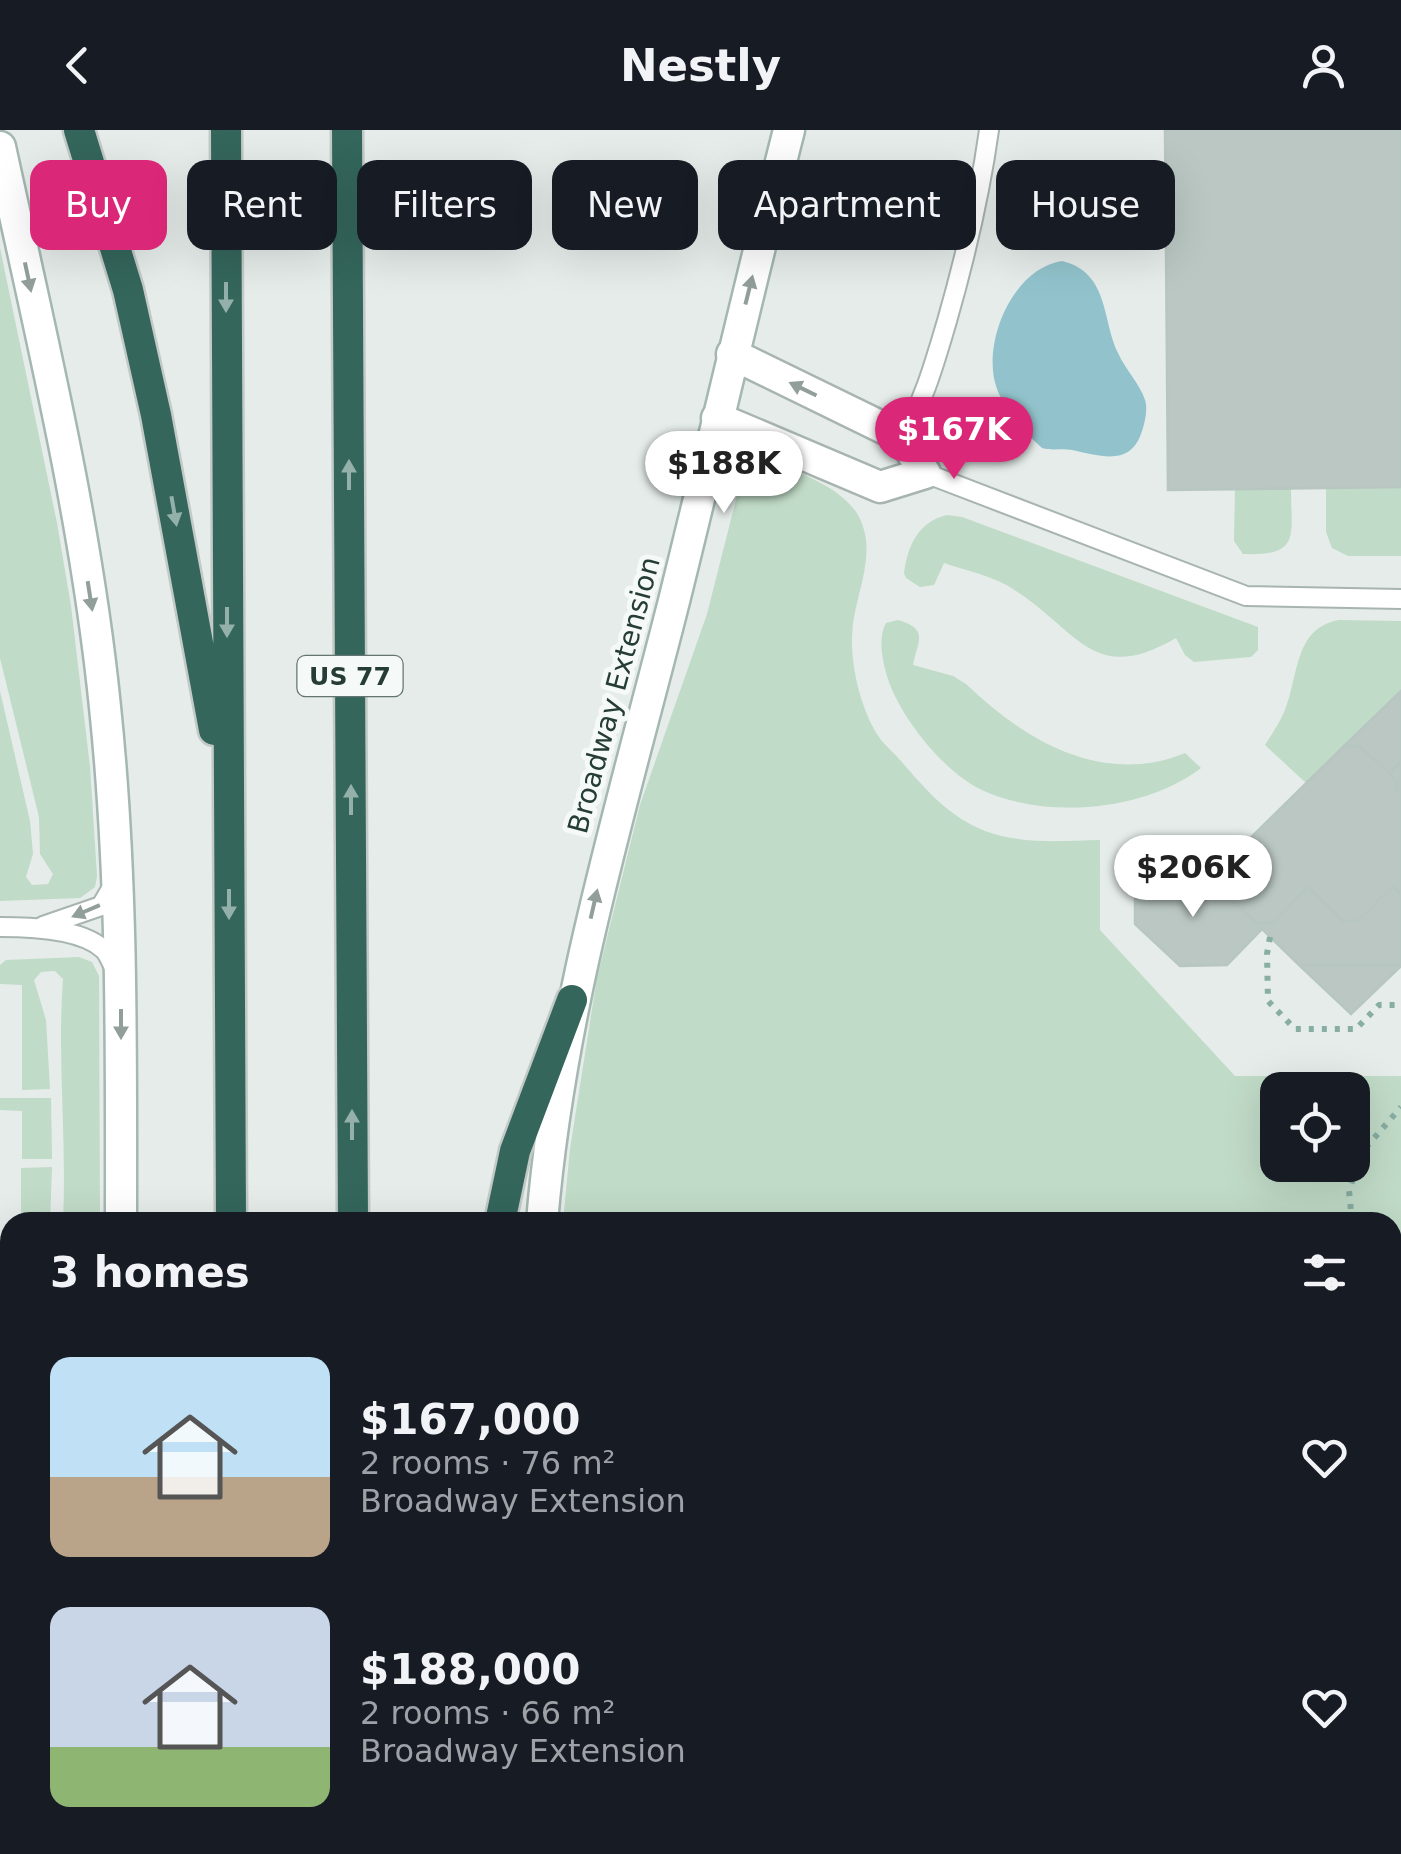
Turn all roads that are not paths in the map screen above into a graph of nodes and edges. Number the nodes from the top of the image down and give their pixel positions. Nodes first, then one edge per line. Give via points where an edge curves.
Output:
1 (79, 130) edge
2 (226, 130) edge
3 (347, 130) edge
4 (788, 130) edge
5 (989, 130) edge
6 (0, 147) edge
7 (732, 354) junction
8 (716, 418) junction
9 (902, 437) junction
10 (925, 473) junction
11 (1401, 599) edge
12 (228, 807) junction
13 (118, 877) junction
14 (0, 927) edge
15 (39, 927) junction
16 (121, 979) junction
17 (572, 1000) junction
18 (121, 1212) edge
19 (231, 1212) edge
20 (353, 1212) edge
21 (502, 1212) edge
22 (543, 1212) edge

1 -> 12 highway via 128,290 156,415
2 -> 12 highway
20 -> 3 highway, US 77
7 -> 4 main road, Broadway Extension
5 - 9 lane via 958,283
6 -> 13 main road via 90,592
7 - 8 main road, Broadway Extension
9 -> 7 main road
8 - 10 main road via 880,487
17 -> 8 main road, Broadway Extension
9 - 10 main road
10 - 11 lane via 1246,596
12 -> 19 highway
13 -> 15 lane via 101,906
13 - 16 main road
14 - 15 lane
15 - 16 lane via 103,949
16 -> 18 main road
17 - 21 highway via 515,1151
17 - 22 main road, Broadway Extension

